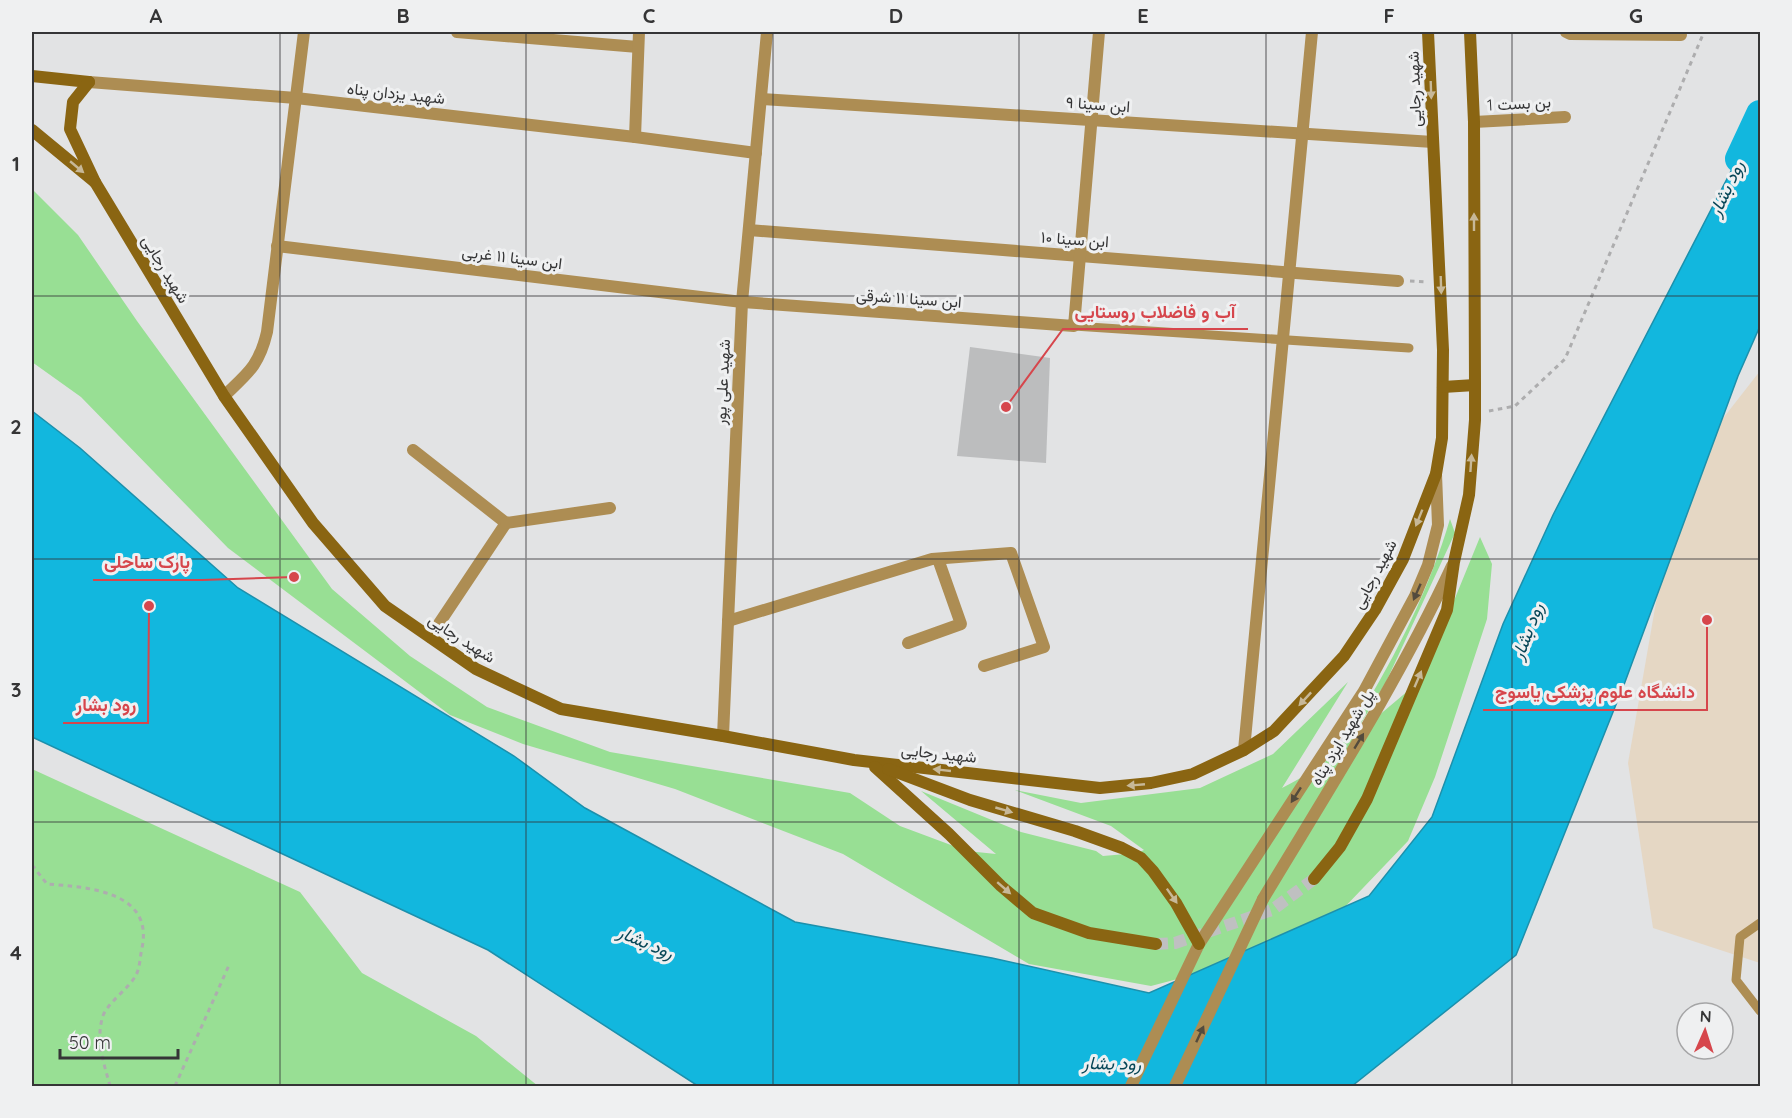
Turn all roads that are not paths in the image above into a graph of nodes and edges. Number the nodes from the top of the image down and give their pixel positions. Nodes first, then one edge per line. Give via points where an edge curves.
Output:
1 (304, 32) edge
2 (457, 32) edge
3 (639, 32) edge
4 (767, 32) edge
5 (1099, 32) edge
6 (1311, 32) edge
7 (1428, 32) edge
8 (1470, 32) edge
9 (1566, 32) edge
10 (1681, 35) dead end
11 (638, 46) junction
12 (32, 76) edge
13 (89, 82) junction
14 (296, 98) junction
15 (761, 99) junction
16 (1565, 117) dead end
17 (1091, 120) junction
18 (1474, 122) junction
19 (32, 130) edge
20 (1302, 134) junction
21 (635, 137) junction
22 (1433, 142) junction
23 (756, 153) junction
24 (95, 182) junction
25 (749, 230) junction
26 (277, 246) junction
27 (1080, 256) junction
28 (1289, 272) junction
29 (1398, 280) road end
30 (742, 302) junction
31 (1074, 326) junction
32 (1282, 340) junction
33 (1409, 348) dead end
34 (1475, 386) junction
35 (1443, 387) junction
36 (224, 396) junction
37 (413, 450) dead end
38 (1436, 474) junction
39 (610, 508) dead end
40 (507, 522) junction
41 (938, 558) junction
42 (1454, 562) junction
43 (728, 621) junction
44 (430, 637) junction
45 (908, 643) dead end
46 (984, 666) dead end
47 (723, 736) junction
48 (1244, 750) junction
49 (870, 762) junction
50 (1314, 879) tunnel mouth
51 (1761, 923) edge
52 (1156, 944) tunnel mouth
53 (1197, 950) junction
54 (1761, 1011) edge
55 (1131, 1086) edge
56 (1176, 1086) edge

1 - 14 street
2 - 11 street
3 - 11 street
4 - 15 street, شهید علی پور
5 - 17 street
6 - 20 street
7 -> 22 main road, شهید رجایی
8 - 18 main road
9 - 10 street
11 - 21 street
12 - 13 main road, شهید یزدان پناه
13 - 14 street, شهید یزدان پناه
13 - 24 main road via 73,102 70,129
14 - 21 street, شهید یزدان پناه
14 - 26 street
15 - 17 street, ابن سینا ۹
15 - 23 street, شهید علی پور
16 - 18 street, بن بست 1
17 - 20 street, ابن سینا ۹
17 - 27 street
34 -> 18 main road
19 -> 24 main road
20 - 22 street, ابن سینا ۹
20 - 28 street
21 - 23 street, شهید یزدان پناه
22 -> 35 main road, شهید رجایی
23 - 25 street, شهید علی پور
24 - 36 main road, شهید رجایی
25 - 27 street, ابن سینا ۱۰
25 - 30 street, شهید علی پور
26 - 30 street, ابن سینا ۱۱ غربی
26 - 36 street via 262,353 254,367
27 - 28 street, ابن سینا ۱۰
27 - 31 street
28 - 29 street, ابن سینا ۱۰
28 - 32 street
30 - 31 street, ابن سینا ۱۱ شرقی
30 - 43 street, شهید علی پور
31 - 32 lane
32 - 33 lane
32 - 48 street
34 - 35 main road
42 -> 34 main road, پل شهید ایزد پناه via 1469,495
35 - 38 main road, شهید رجایی via 1442,438
36 - 44 main road, شهید رجایی via 313,523 385,606
37 - 40 street
38 -> 48 main road, شهید رجایی via 1403,559 1376,610 1344,656 1274,731
38 -> 53 street, پل شهید ایزد پناه via 1438,525 1415,596 1364,692
39 - 40 street
40 - 44 street
41 - 43 street
41 - 45 street via 961,624
41 - 46 street via 1011,553 1044,647
50 -> 42 main road via 1340,847 1376,778 1447,610
56 -> 42 street, پل شهید ایزد پناه, bridge via 1263,899 1380,706
43 - 47 street, شهید علی پور
44 - 47 main road, شهید رجایی via 476,669 561,709
47 - 49 main road, شهید رجایی
48 -> 49 main road, شهید رجایی via 1193,774 1100,788
49 -> 52 main road via 1033,913 1089,933
49 -> 53 main road via 970,800 1075,831 1141,858 1176,903
51 - 54 lane via 1740,937 1736,980
53 - 55 street, پل شهید ایزد پناه

